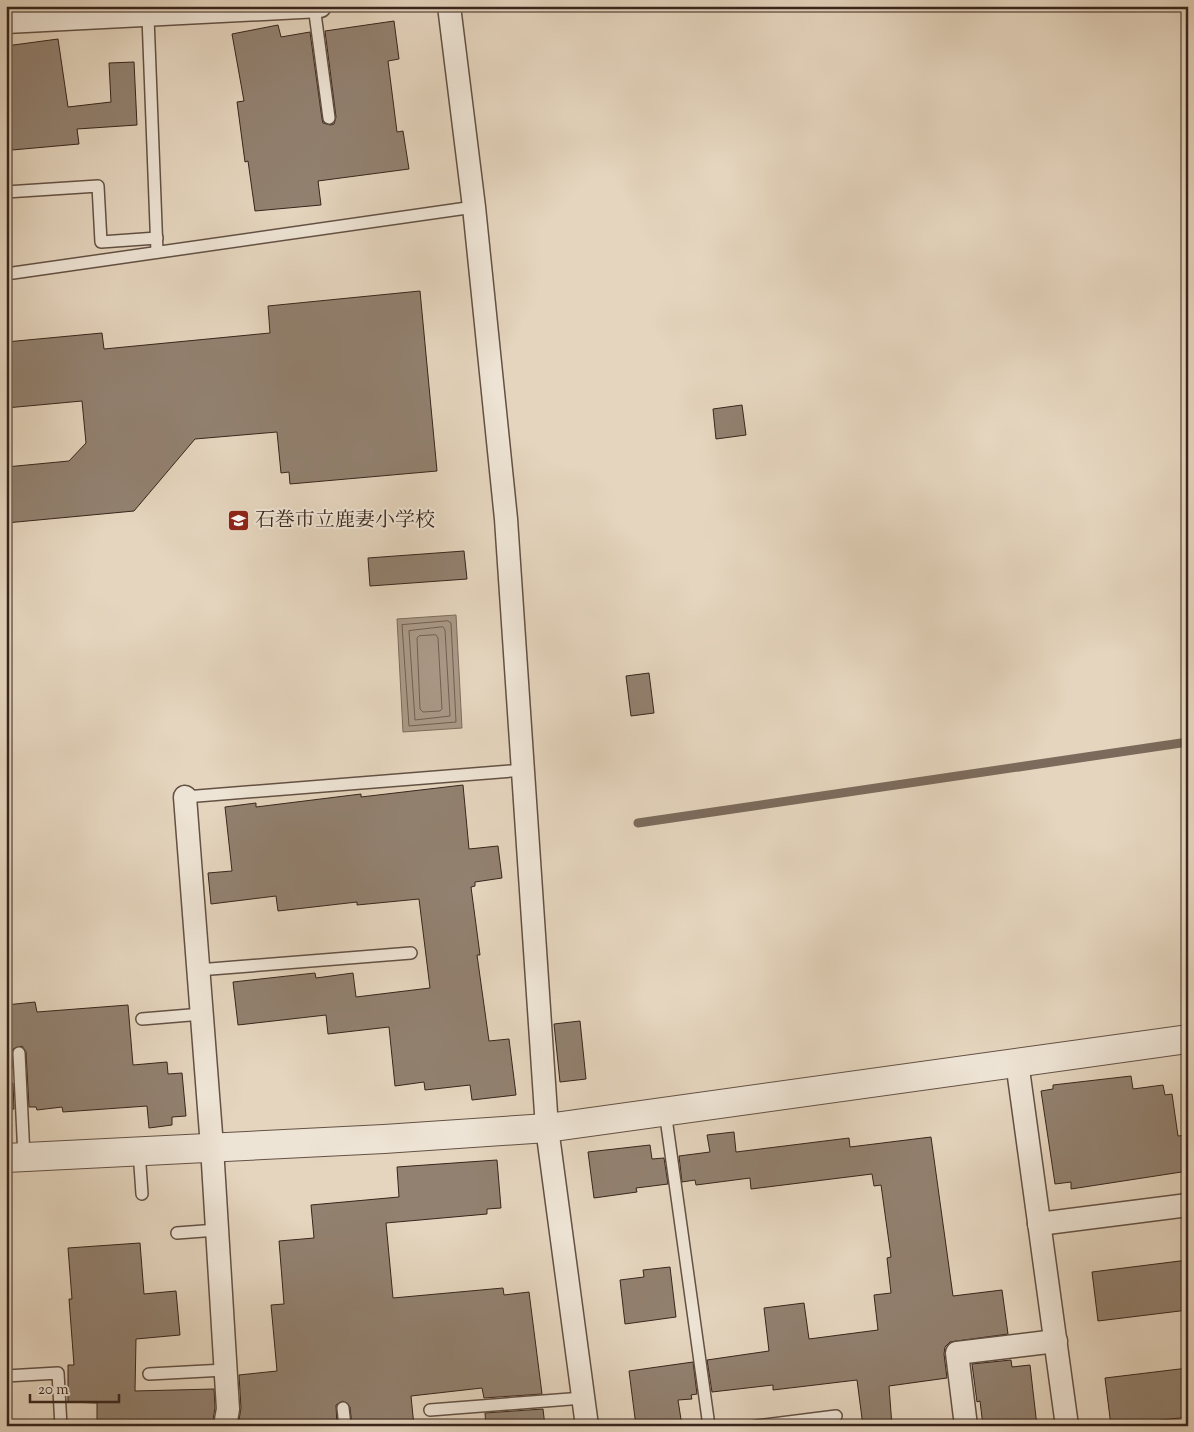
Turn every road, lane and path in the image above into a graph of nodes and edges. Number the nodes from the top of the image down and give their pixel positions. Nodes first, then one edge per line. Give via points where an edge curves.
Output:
1 (314, 6) edge
2 (320, 6) edge
3 (449, 6) edge
4 (228, 9) edge
5 (79, 13) edge
6 (148, 17) junction
7 (6, 22) edge
8 (329, 118) dead end
9 (6, 192) edge
10 (474, 207) junction
11 (157, 238) junction
12 (157, 252) junction
13 (6, 274) edge
14 (524, 770) junction
15 (185, 797) joint
16 (411, 953) dead end
17 (198, 970) junction
18 (202, 1014) junction
19 (142, 1019) dead end
20 (1188, 1039) edge
21 (19, 1052) dead end
22 (1017, 1062) junction
23 (665, 1110) junction
24 (547, 1128) junction
25 (212, 1147) junction
26 (139, 1151) junction
27 (15, 1158) edge
28 (142, 1194) dead end
29 (1188, 1205) edge
30 (1039, 1224) junction
31 (217, 1230) junction
32 (177, 1233) dead end
33 (1056, 1342) junction
34 (225, 1370) junction
35 (149, 1374) dead end
36 (6, 1376) edge
37 (583, 1398) junction
38 (343, 1408) dead end
39 (430, 1410) dead end
40 (836, 1416) dead end
41 (60, 1426) edge
42 (224, 1426) edge
43 (344, 1426) edge
44 (586, 1426) edge
45 (709, 1426) edge
46 (756, 1426) edge
47 (966, 1426) edge
48 (1067, 1426) edge

1 - 2 street
1 - 4 street
1 - 8 lane
3 - 10 street
4 - 6 street
5 - 6 street
5 - 7 street
6 - 11 lane
9 - 11 lane via 98,186 101,242
10 - 12 lane
10 - 14 street via 506,519
11 - 12 lane
12 - 13 lane
14 - 15 lane
14 - 24 street
15 - 17 street
16 - 17 lane
17 - 18 street
18 - 19 lane
18 - 25 street
20 - 22 street
21 - 27 lane
22 - 23 street
22 - 30 street
23 - 24 street
23 - 45 lane
24 - 25 street
24 - 37 street
25 - 26 street
25 - 31 street
26 - 27 street
26 - 28 lane
29 - 30 street
30 - 33 street
31 - 32 lane
31 - 34 street
33 - 47 street via 957,1352
33 - 48 street
34 - 35 lane
34 - 42 street via 228,1409
36 - 41 lane via 58,1373
37 - 39 lane
37 - 44 street
38 - 43 lane
40 - 46 lane

